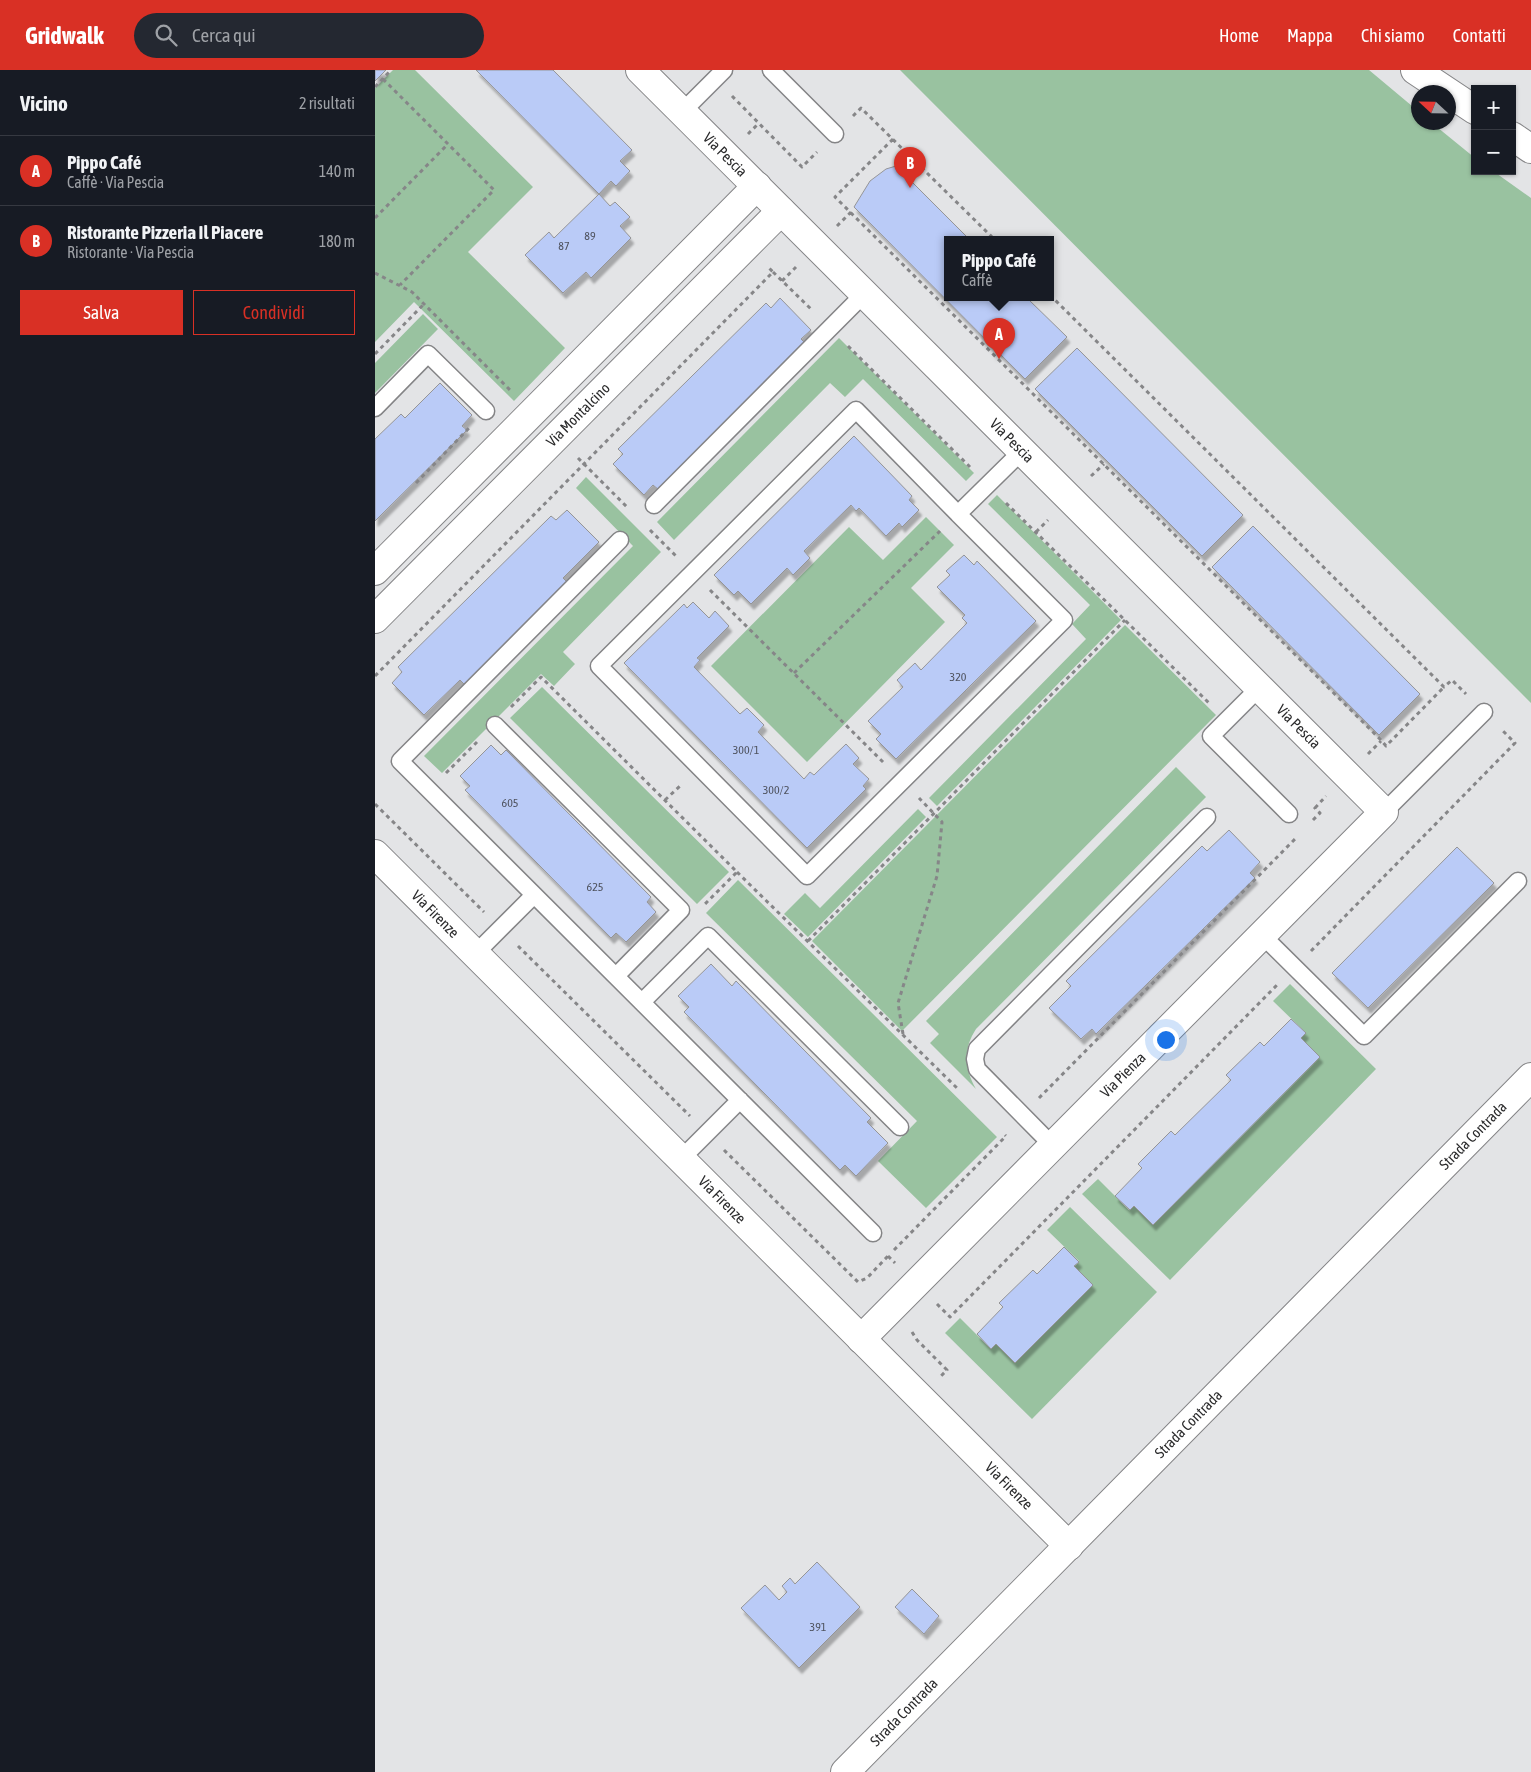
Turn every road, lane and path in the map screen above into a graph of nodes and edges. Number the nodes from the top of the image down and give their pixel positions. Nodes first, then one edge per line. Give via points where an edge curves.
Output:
1 (391, 70) edge
2 (640, 70) edge
3 (725, 70) edge
4 (771, 70) edge
5 (1415, 70) edge
6 (383, 79) junction
7 (375, 87) edge
8 (1471, 107) edge
9 (682, 112) junction
10 (835, 134) dead end
11 (893, 138) dead end
12 (1516, 139) edge
13 (448, 144) junction
14 (1531, 149) edge
15 (757, 186) junction
16 (781, 211) junction
17 (375, 218) edge
18 (773, 272) dead end
19 (375, 273) edge
20 (400, 286) junction
21 (864, 294) junction
22 (425, 304) junction
23 (830, 328) junction
24 (375, 354) edge
25 (509, 388) junction
26 (375, 408) edge
27 (486, 411) junction
28 (532, 412) junction
29 (557, 436) junction
30 (1022, 451) junction
31 (988, 485) junction
32 (410, 489) dead end
33 (654, 505) dead end
34 (631, 511) dead end
35 (958, 514) junction
36 (645, 525) dead end
37 (620, 540) dead end
38 (375, 570) edge
39 (693, 572) junction
40 (375, 620) edge
41 (1125, 620) junction
42 (794, 674) junction
43 (1260, 687) junction
44 (1444, 687) dead end
45 (1484, 712) dead end
46 (1227, 721) junction
47 (495, 725) junction
48 (444, 776) dead end
49 (903, 781) junction
50 (1308, 801) dead end
51 (375, 804) edge
52 (1384, 812) junction
53 (934, 813) junction
54 (1289, 814) dead end
55 (1207, 817) dead end
56 (1306, 827) dead end
57 (1299, 834) dead end
58 (375, 854) edge
59 (737, 872) junction
60 (1518, 881) dead end
61 (534, 895) junction
62 (702, 907) dead end
63 (501, 928) junction
64 (1262, 935) junction
65 (807, 941) junction
66 (475, 954) junction
67 (616, 976) junction
68 (642, 1002) junction
69 (903, 1034) junction
70 (1531, 1077) edge
71 (963, 1094) dead end
72 (740, 1100) junction
73 (1022, 1115) junction
74 (900, 1126) dead end
75 (708, 1133) junction
76 (1053, 1146) junction
77 (681, 1159) junction
78 (873, 1233) dead end
79 (861, 1338) junction
80 (1069, 1546) junction
81 (845, 1772) edge

1 - 6 path
2 - 9 street, Via Pescia
3 - 9 lane
4 - 10 lane
5 - 8 street
6 - 7 path
6 - 13 path
9 - 15 street, Via Pescia
11 - 44 path via 835,197 1387,746
12 - 14 street
13 - 17 path
13 - 20 path via 494,190
15 - 16 street, Via Pescia
15 - 28 street
16 - 21 street, Via Pescia
16 - 29 street, Via Montalcino
18 - 23 path
19 - 20 path
20 - 22 path
21 - 23 lane
21 - 30 street, Via Pescia
22 - 24 path
22 - 25 path
23 - 31 path
23 - 33 lane
25 - 27 path
25 - 28 path
26 - 27 lane via 428,354
27 - 32 path
28 - 38 street
29 - 34 path
29 - 40 street, Via Montalcino
30 - 31 lane
30 - 43 street, Via Pescia
31 - 35 lane
31 - 41 path
35 - 39 lane via 856,410
35 - 42 path
35 - 49 lane via 1064,620
36 - 39 path
37 - 61 lane via 400,761
39 - 42 path
39 - 49 lane via 599,666 807,876
41 - 46 path
41 - 53 path
42 - 49 path
43 - 46 lane
43 - 52 street, Via Pescia
45 - 52 lane
46 - 54 lane via 1211,736
47 - 48 path
47 - 59 path via 541,677
47 - 67 lane via 681,910
49 - 53 path
50 - 56 path via 1320,813
51 - 63 path
52 - 64 street, Via Pienza
53 - 65 path
53 - 69 path via 943,822 937,876 898,1003
55 - 73 lane via 977,1050 977,1069
57 - 73 path
58 - 66 street, Via Firenze
59 - 62 path
59 - 65 path
60 - 64 lane via 1364,1036
61 - 63 lane
61 - 67 lane
63 - 66 lane
63 - 75 path
64 - 76 street, Via Pienza
65 - 69 path
66 - 77 street, Via Firenze
67 - 68 lane
68 - 72 lane
68 - 74 lane via 708,936
69 - 71 path
70 - 80 street, Strada Contrada
72 - 75 lane
72 - 78 lane
73 - 75 path via 1004,1134 1006,1136 867,1278 858,1282
73 - 76 lane
75 - 77 lane
76 - 79 street, Via Pienza
77 - 79 street, Via Firenze
79 - 80 street, Via Firenze
80 - 81 street, Strada Contrada

